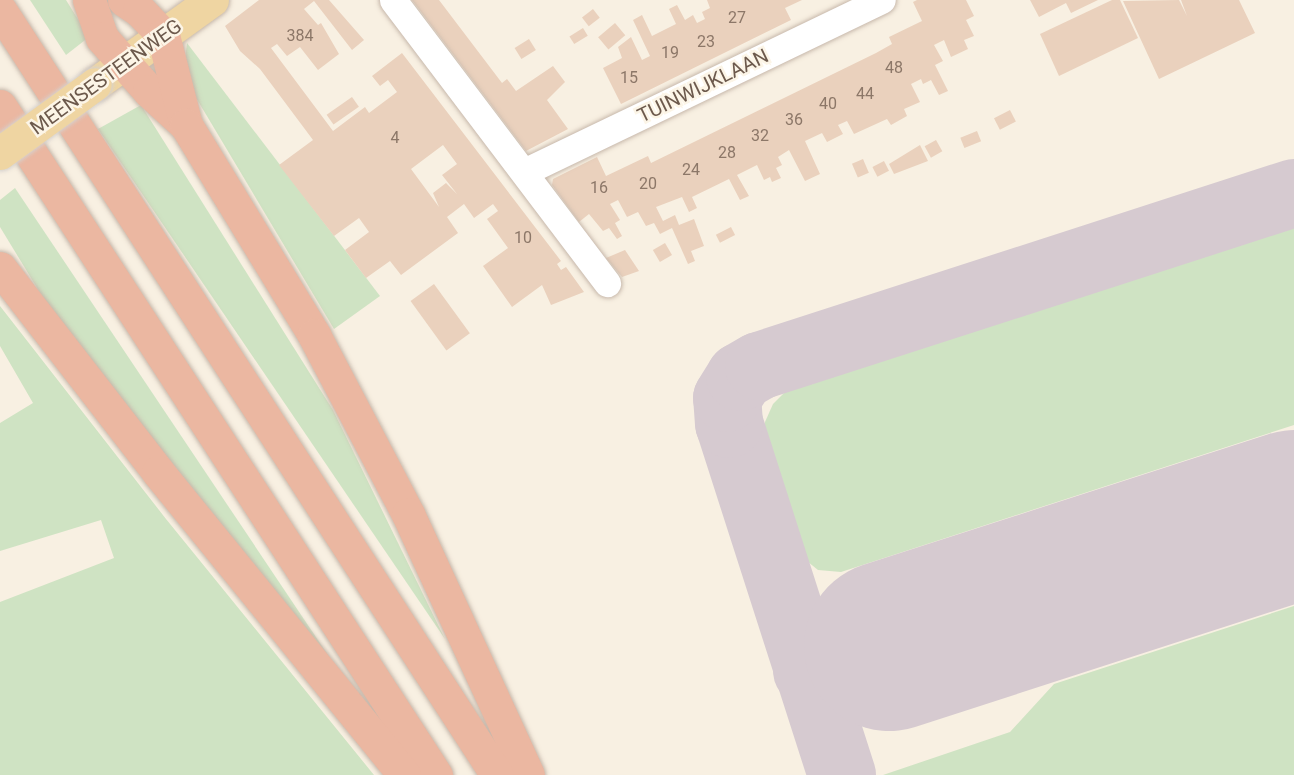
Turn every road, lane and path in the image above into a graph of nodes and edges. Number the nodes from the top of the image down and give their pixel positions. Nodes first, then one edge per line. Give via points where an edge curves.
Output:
1 (90, 0) edge
2 (123, 0) edge
3 (212, 0) edge
4 (393, 0) edge
5 (882, 0) edge
6 (0, 10) edge
7 (163, 35) junction
8 (124, 64) junction
9 (0, 106) edge
10 (186, 124) junction
11 (0, 153) edge
12 (524, 172) junction
13 (0, 268) edge
14 (607, 283) dead end
15 (404, 775) edge
16 (436, 775) edge
17 (497, 775) edge
18 (528, 775) edge

1 - 8 highway via 102,38
2 - 7 highway via 139,10
3 - 7 main road, MEENSESTEENWEG
4 - 12 street
5 - 12 street, TUINWIJKLAAN
6 - 17 highway
7 - 8 main road, MEENSESTEENWEG
7 - 10 highway
8 - 10 highway
8 - 11 main road, MEENSESTEENWEG, bridge
9 - 16 highway
10 - 18 highway via 314,335 408,514
12 - 14 street
13 - 15 highway via 158,472

